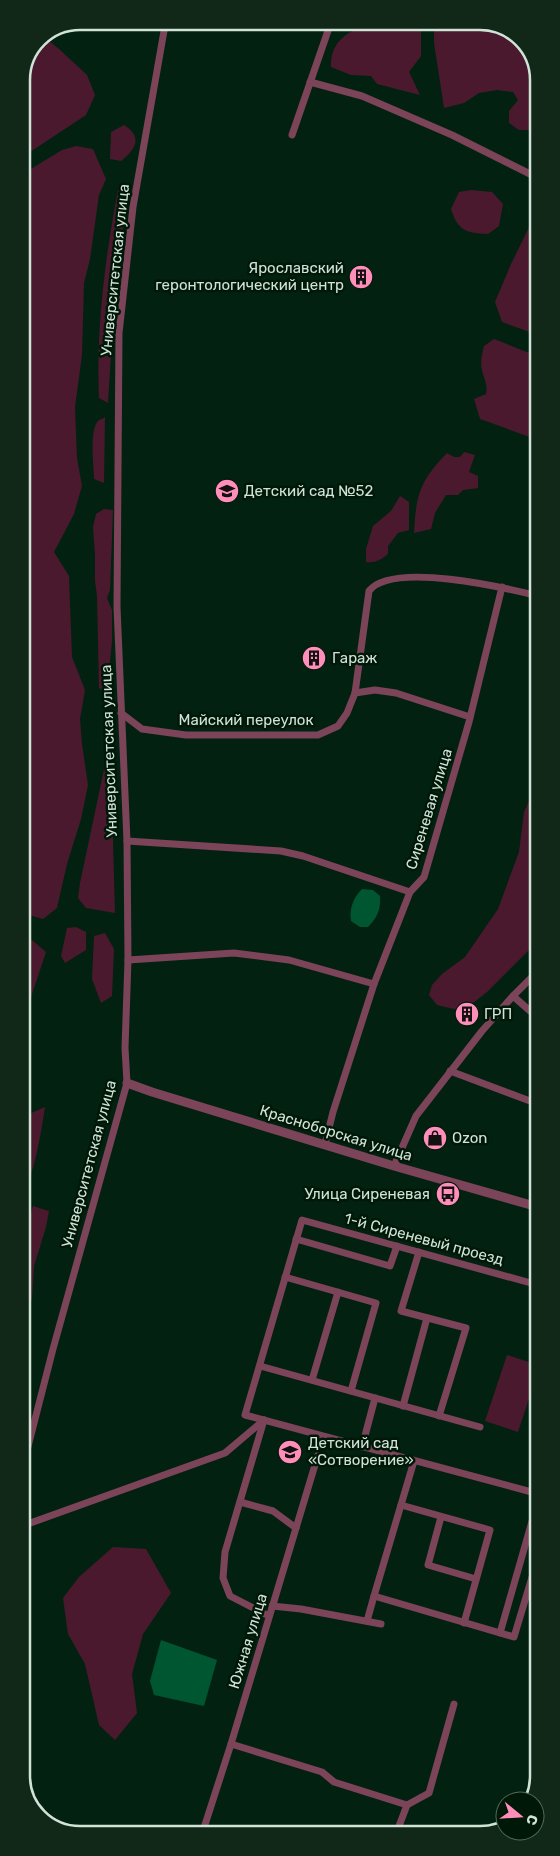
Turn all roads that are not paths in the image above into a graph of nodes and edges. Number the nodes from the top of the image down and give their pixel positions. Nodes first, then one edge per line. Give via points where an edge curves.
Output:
1 (164, 30) edge
2 (328, 30) edge
3 (310, 82) junction
4 (292, 135) dead end
5 (530, 174) edge
6 (502, 588) junction
7 (530, 594) edge
8 (355, 694) junction
9 (121, 713) junction
10 (470, 717) junction
11 (127, 841) junction
12 (410, 892) junction
13 (128, 960) junction
14 (530, 979) edge
15 (374, 984) junction
16 (513, 996) junction
17 (530, 1011) edge
18 (450, 1071) junction
19 (127, 1083) junction
20 (530, 1101) edge
21 (325, 1144) junction
22 (394, 1166) junction
23 (530, 1205) edge
24 (296, 1240) junction
25 (397, 1246) junction
26 (419, 1252) junction
27 (286, 1277) junction
28 (530, 1283) edge
29 (338, 1292) junction
30 (428, 1318) junction
31 (260, 1366) junction
32 (312, 1380) junction
33 (351, 1391) junction
34 (375, 1398) junction
35 (403, 1406) junction
36 (439, 1416) junction
37 (264, 1420) junction
38 (480, 1427) dead end
39 (30, 1439) edge
40 (362, 1447) junction
41 (318, 1455) dead end
42 (414, 1461) junction
43 (530, 1494) edge
44 (240, 1502) junction
45 (401, 1506) junction
46 (441, 1517) junction
47 (30, 1523) edge
48 (530, 1525) edge
49 (296, 1528) junction
50 (476, 1579) junction
51 (530, 1584) edge
52 (374, 1596) junction
53 (272, 1606) junction
54 (269, 1616) junction
55 (367, 1621) junction
56 (464, 1623) junction
57 (381, 1624) dead end
58 (500, 1633) junction
59 (454, 1704) dead end
60 (231, 1744) junction
61 (407, 1805) junction
62 (205, 1826) edge
63 (399, 1826) edge

1 - 9 street, Университетская улица via 134,207 119,333
2 - 3 street
3 - 4 street
3 - 5 street via 362,96 452,135
6 - 7 street
6 - 8 street, Майский переулок via 426,578 393,580 372,587
6 - 10 street, Сиреневая улица
8 - 9 street, Майский переулок via 338,726 318,735 186,735 142,729
8 - 10 street via 375,690 396,693
9 - 11 street, Университетская улица
10 - 12 street, Сиреневая улица via 424,877
11 - 12 street via 281,851
11 - 13 street, Университетская улица
12 - 15 street, Сиреневая улица
13 - 15 street via 234,953 289,960
13 - 19 street, Университетская улица
14 - 16 street
15 - 21 street, Сиреневая улица
16 - 17 street
16 - 18 street
18 - 20 street
18 - 22 street via 416,1116
19 - 21 street, Красноборская улица
19 - 39 street, Университетская улица
21 - 22 street, Красноборская улица
22 - 23 street, Красноборская улица
24 - 25 street via 390,1266
24 - 25 street, 1-й Сиреневый проезд via 302,1220
24 - 27 street
25 - 26 street, 1-й Сиреневый проезд
26 - 28 street, 1-й Сиреневый проезд
26 - 30 street via 402,1311
27 - 29 street
27 - 31 street
29 - 32 street
29 - 33 street via 376,1302
30 - 35 street
30 - 36 street via 466,1328
31 - 32 street
31 - 37 street via 245,1415
32 - 33 street
33 - 34 street
34 - 35 street
34 - 40 street
35 - 36 street
36 - 38 street
37 - 40 street
37 - 44 street
37 - 47 street via 225,1453
40 - 42 street
41 - 49 street, Южная улица
42 - 43 street
42 - 45 street
44 - 49 street via 274,1511
44 - 54 street via 225,1552 223,1578 230,1596
45 - 46 street
45 - 52 street
46 - 50 street via 428,1565
46 - 50 street via 490,1530
48 - 58 street
49 - 53 street, Южная улица
50 - 56 street
51 - 58 street via 514,1637
52 - 55 street
52 - 56 street
53 - 54 street, Южная улица
53 - 55 street
54 - 60 street, Южная улица
55 - 57 street
56 - 58 street
59 - 61 street via 429,1794
60 - 61 street via 322,1772 334,1782
60 - 62 street, Южная улица
61 - 63 street

